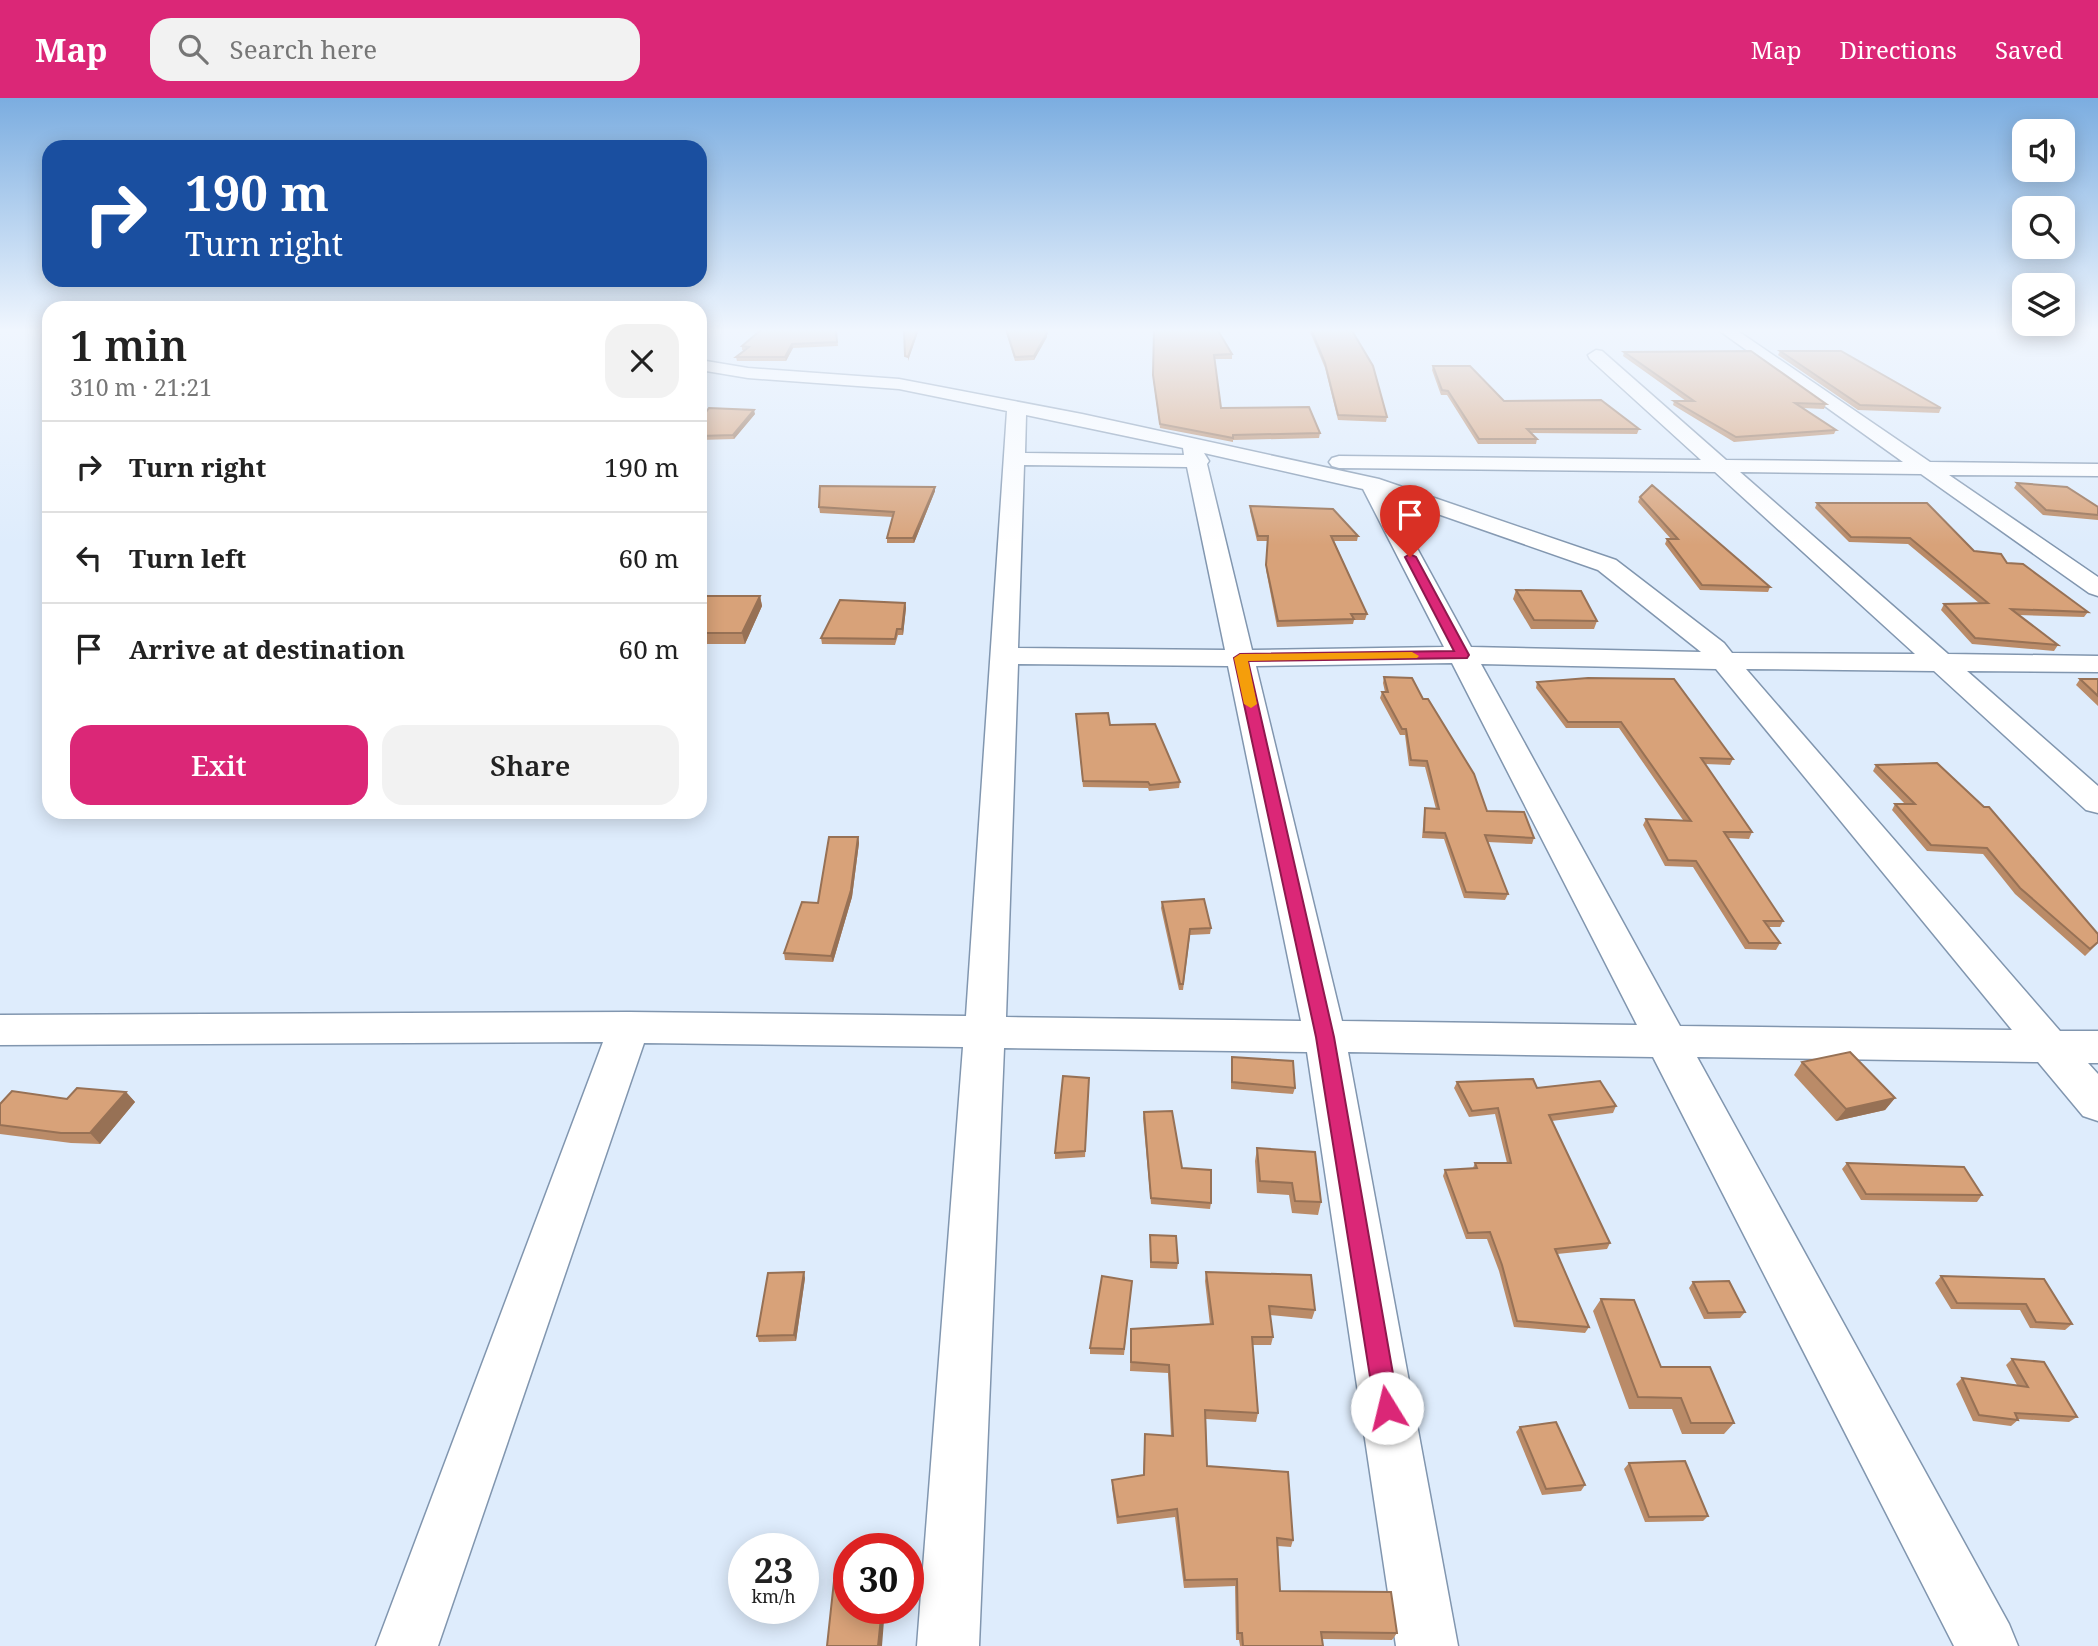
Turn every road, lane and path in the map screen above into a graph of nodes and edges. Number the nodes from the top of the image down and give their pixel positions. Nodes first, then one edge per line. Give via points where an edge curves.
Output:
1 (987, 401) edge
2 (1647, 401) edge
3 (1829, 401) edge
4 (1017, 407) junction
5 (1194, 453) junction
6 (1014, 459) junction
7 (1269, 461) junction
8 (1721, 466) junction
9 (1926, 468) junction
10 (2098, 470) edge
11 (1371, 484) junction
12 (2098, 588) edge
13 (1462, 655) junction
14 (1004, 656) junction
15 (1240, 658) junction
16 (1725, 661) junction
17 (1942, 663) junction
18 (2098, 664) edge
19 (2098, 803) edge
20 (629, 1027) junction
21 (0, 1030) edge
22 (985, 1032) junction
23 (1325, 1037) junction
24 (1667, 1043) junction
25 (2050, 1047) junction
26 (2098, 1047) edge
27 (2098, 1104) edge
28 (407, 1646) edge
29 (948, 1646) edge
30 (1427, 1646) edge
31 (1987, 1646) edge

1 - 4 street
2 - 8 street
3 - 9 street
4 - 5 street
4 - 6 street
5 - 6 street
5 - 7 street
5 - 15 street
6 - 14 street
7 - 8 street
7 - 11 street
8 - 9 street
8 - 17 street
9 - 10 street
9 - 12 street
11 - 13 street
11 - 16 street via 1607,565
13 - 15 street
13 - 16 street
13 - 24 street
14 - 15 street
14 - 22 street
15 - 23 street
16 - 17 street
16 - 25 street
17 - 18 street
17 - 19 street
20 - 21 street
20 - 22 street
20 - 28 street
22 - 23 street
22 - 29 street
23 - 24 street
23 - 30 street
24 - 25 street
24 - 31 street
25 - 26 street
25 - 27 street

